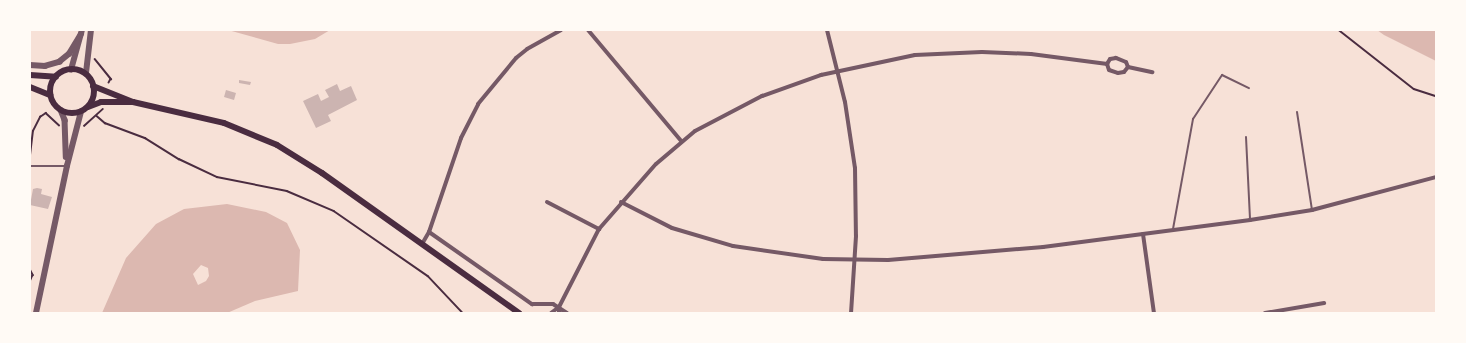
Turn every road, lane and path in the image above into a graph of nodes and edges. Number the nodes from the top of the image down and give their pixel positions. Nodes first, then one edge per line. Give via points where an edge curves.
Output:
1 (91, 30) edge
2 (561, 30) edge
3 (588, 30) edge
4 (827, 30) edge
5 (1339, 30) edge
6 (81, 32) edge
7 (94, 54) dead end
8 (1107, 64) junction
9 (30, 65) edge
10 (1128, 67) junction
11 (71, 70) junction
12 (838, 71) junction
13 (1152, 72) dead end
14 (86, 73) junction
15 (30, 75) edge
16 (56, 76) junction
17 (111, 80) dead end
18 (93, 86) junction
19 (30, 87) edge
20 (1249, 88) dead end
21 (50, 95) junction
22 (1436, 96) edge
23 (133, 102) junction
24 (104, 105) dead end
25 (88, 107) junction
26 (61, 110) junction
27 (81, 112) junction
28 (1297, 112) dead end
29 (97, 116) junction
30 (62, 126) dead end
31 (84, 126) dead end
32 (1246, 137) dead end
33 (681, 141) junction
34 (30, 155) edge
35 (30, 166) edge
36 (67, 166) junction
37 (1436, 178) edge
38 (547, 202) dead end
39 (621, 202) junction
40 (1312, 210) junction
41 (1250, 220) junction
42 (599, 229) junction
43 (1173, 230) junction
44 (429, 232) junction
45 (1143, 234) junction
46 (422, 244) junction
47 (855, 260) junction
48 (30, 269) edge
49 (30, 282) edge
50 (1324, 303) dead end
51 (559, 307) junction
52 (36, 313) edge
53 (463, 313) edge
54 (519, 313) edge
55 (551, 313) edge
56 (559, 313) edge
57 (567, 313) edge
58 (850, 313) edge
59 (1154, 313) edge
60 (1265, 313) edge

1 - 14 street
2 - 44 street via 527,48 496,80 464,129
3 - 33 street
4 - 12 street
5 - 22 path via 1414,90
6 - 9 street via 69,54 62,60 48,66
6 - 11 street
7 - 17 path via 102,71
8 - 10 street via 1110,59 1116,58 1126,62
8 - 10 street via 1109,70 1118,73 1124,72
8 - 12 street via 1050,55 982,52 915,55
10 - 13 street
11 - 14 main road
11 - 16 main road
12 - 33 street via 762,96
12 - 47 street via 855,168
14 - 18 main road
15 - 16 main road
16 - 21 main road via 51,83
18 - 23 main road
18 - 25 main road
19 - 21 main road
20 - 43 lane via 1222,74 1193,119
21 - 26 main road
23 - 25 main road via 101,102
23 - 46 main road via 213,120 270,142 312,166
24 - 29 path
25 - 27 main road
26 - 27 main road
26 - 36 street via 65,120
27 - 36 street
28 - 40 lane
29 - 31 path
29 - 53 path via 105,123 146,138 179,159 217,177 287,191 334,210 428,276
30 - 34 path via 54,123 46,113 42,116 34,129
32 - 41 lane
33 - 39 street
35 - 36 lane
36 - 52 street
37 - 40 street
38 - 42 street
39 - 42 street
39 - 47 street via 658,223 716,242 796,256
40 - 41 street
41 - 43 street
42 - 51 street
43 - 45 street
44 - 46 street
44 - 51 street via 532,304
45 - 47 street via 965,255
45 - 59 street
46 - 54 main road
47 - 58 street
48 - 49 path via 33,275
50 - 60 street
51 - 55 street
51 - 56 street
51 - 57 street

